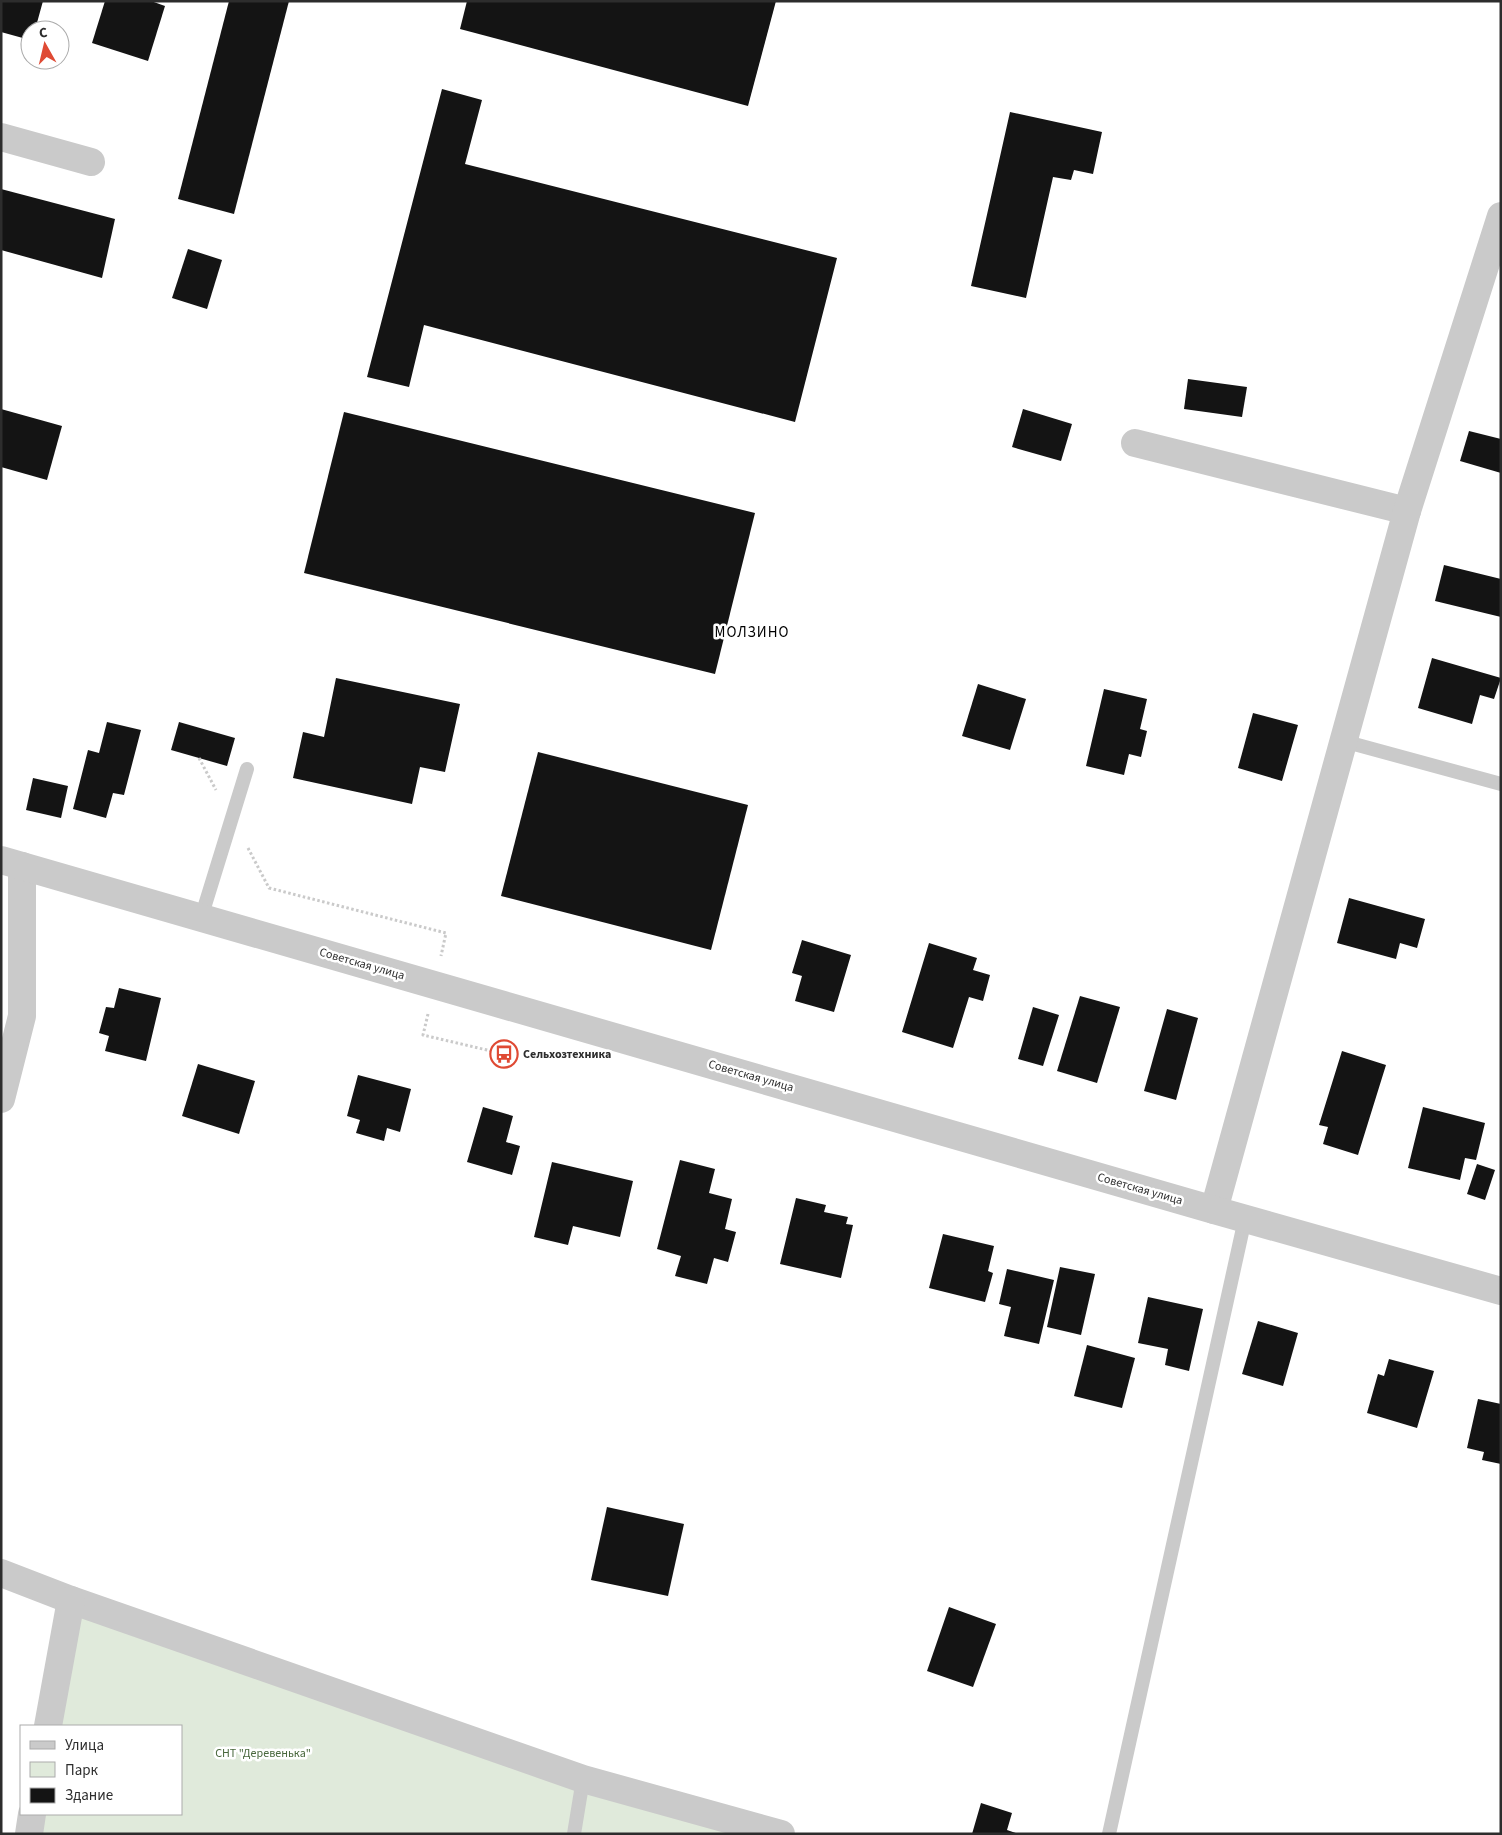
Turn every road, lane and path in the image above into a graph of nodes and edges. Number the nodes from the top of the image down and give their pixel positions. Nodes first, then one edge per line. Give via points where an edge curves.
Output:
1 (1, 137) edge
2 (91, 162) dead end
3 (1501, 216) edge
4 (1135, 443) dead end
5 (1407, 511) junction
6 (1343, 741) junction
7 (199, 758) dead end
8 (247, 770) dead end
9 (1501, 784) edge
10 (232, 820) junction
11 (12, 863) edge
12 (201, 918) junction
13 (435, 985) junction
14 (504, 1054) dead end
15 (1, 1099) edge
16 (1214, 1210) junction
17 (1245, 1219) junction
18 (1501, 1291) edge
19 (1, 1573) edge
20 (71, 1600) junction
21 (48, 1725) edge
22 (583, 1779) junction
23 (32, 1815) edge
24 (29, 1834) edge
25 (574, 1834) edge
26 (781, 1834) edge
27 (1109, 1834) edge

1 - 2 street
3 - 5 street
4 - 5 street
5 - 6 street
6 - 9 lane
6 - 16 street
7 - 10 path
8 - 10 lane
10 - 12 lane
10 - 13 path via 269,888 446,933
11 - 12 street, Советская улица
11 - 15 street via 22,1016
12 - 13 street, Советская улица
13 - 14 path via 423,1035
13 - 16 street, Советская улица
16 - 17 street, Советская улица
17 - 18 street, Советская улица
17 - 27 lane
19 - 20 street
20 - 21 street
20 - 22 street
22 - 25 lane
22 - 26 street
23 - 24 street

